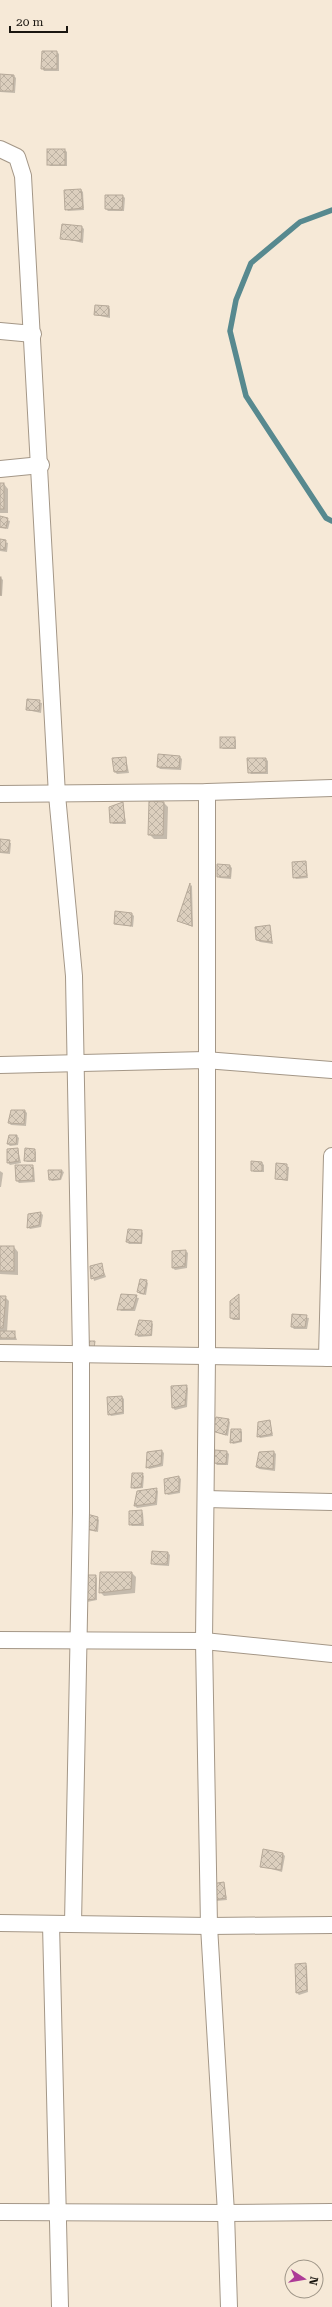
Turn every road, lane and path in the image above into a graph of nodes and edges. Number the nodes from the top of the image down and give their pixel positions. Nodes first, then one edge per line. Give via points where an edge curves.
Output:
1 (0, 149) edge
2 (0, 331) edge
3 (33, 334) junction
4 (41, 466) junction
5 (0, 469) edge
6 (332, 788) edge
7 (207, 792) junction
8 (0, 794) edge
9 (57, 795) junction
10 (206, 1060) junction
11 (74, 1064) junction
12 (0, 1065) edge
13 (332, 1070) edge
14 (332, 1156) edge
15 (0, 1353) edge
16 (81, 1354) junction
17 (207, 1356) junction
18 (330, 1358) edge
19 (206, 1499) junction
20 (332, 1502) edge
21 (0, 1640) edge
22 (77, 1641) junction
23 (204, 1641) junction
24 (332, 1654) edge
25 (0, 1923) edge
26 (51, 1924) junction
27 (73, 1924) junction
28 (332, 1925) edge
29 (209, 1926) junction
30 (0, 2212) edge
31 (332, 2212) edge
32 (57, 2213) junction
33 (226, 2214) junction
34 (60, 2307) edge
35 (229, 2307) edge

1 - 3 street via 17,157 23,176
2 - 3 street
3 - 4 street
4 - 5 street
4 - 9 street
6 - 7 street
7 - 9 street
7 - 10 street
8 - 9 street
9 - 11 street via 74,976
10 - 11 street
10 - 13 street
10 - 17 street
11 - 12 street
11 - 16 street
14 - 18 street
15 - 16 street
16 - 17 street
16 - 22 street
17 - 18 street
17 - 19 street
19 - 20 street
19 - 23 street
21 - 22 street
22 - 23 street
22 - 27 street
23 - 24 street
23 - 29 street
25 - 26 street
26 - 27 street
26 - 32 street
27 - 29 street
28 - 29 street
29 - 33 street
30 - 32 street
31 - 33 street
32 - 33 street
32 - 34 street
33 - 35 street

